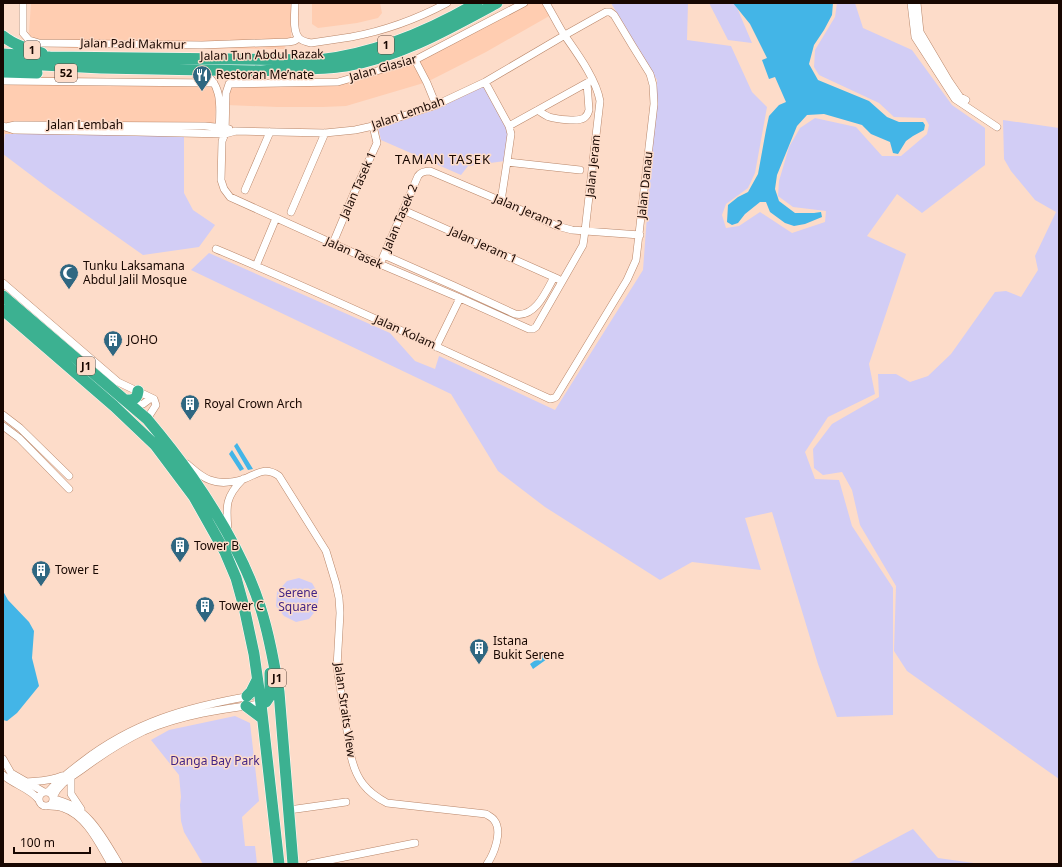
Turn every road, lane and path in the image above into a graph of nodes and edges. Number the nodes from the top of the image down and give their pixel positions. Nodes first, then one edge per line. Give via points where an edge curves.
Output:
1 (24, 3) edge
2 (295, 3) edge
3 (447, 3) edge
4 (477, 3) edge
5 (497, 3) edge
6 (524, 3) edge
7 (546, 3) edge
8 (911, 3) edge
9 (917, 3) edge
10 (565, 35) junction
11 (3, 36) edge
12 (299, 38) junction
13 (3, 54) edge
14 (64, 56) junction
15 (415, 60) junction
16 (3, 63) edge
17 (130, 68) junction
18 (190, 70) junction
19 (261, 71) junction
20 (3, 72) edge
21 (3, 81) edge
22 (590, 81) junction
23 (485, 82) junction
24 (214, 83) junction
25 (229, 84) junction
26 (436, 105) junction
27 (538, 110) junction
28 (4, 126) edge
29 (373, 126) junction
30 (509, 126) junction
31 (270, 132) junction
32 (222, 133) junction
33 (325, 133) junction
34 (508, 162) junction
35 (580, 170) dead end
36 (421, 173) joint
37 (245, 190) dead end
38 (501, 201) junction
39 (402, 210) junction
40 (290, 212) dead end
41 (276, 218) junction
42 (585, 231) junction
43 (640, 235) junction
44 (333, 243) junction
45 (216, 249) dead end
46 (384, 255) junction
47 (380, 264) junction
48 (256, 266) junction
49 (554, 277) junction
50 (563, 282) junction
51 (3, 283) edge
52 (3, 296) edge
53 (460, 298) junction
54 (3, 310) edge
55 (3, 317) edge
56 (25, 329) junction
57 (533, 329) joint
58 (436, 347) junction
59 (138, 391) junction
60 (151, 398) junction
61 (554, 398) joint
62 (129, 403) junction
63 (3, 415) edge
64 (147, 420) junction
65 (3, 426) edge
66 (176, 455) junction
67 (69, 476) dead end
68 (243, 479) junction
69 (69, 489) dead end
70 (229, 536) junction
71 (265, 624) junction
72 (257, 680) junction
73 (263, 698) junction
74 (247, 701) junction
75 (262, 718) junction
76 (3, 758) edge
77 (285, 758) junction
78 (3, 775) edge
79 (69, 775) junction
80 (27, 782) junction
81 (50, 797) junction
82 (39, 800) junction
83 (346, 802) dead end
84 (289, 810) junction
85 (88, 817) junction
86 (276, 838) junction
87 (415, 843) dead end
88 (111, 864) edge
89 (119, 864) edge
90 (276, 864) edge
91 (279, 864) edge
92 (293, 864) edge
93 (310, 864) edge
94 (487, 864) edge

1 - 12 street, Jalan Padi Makmur via 23,33 29,40 39,43 202,45 288,42
2 - 12 street via 295,31
3 - 12 street via 414,19 352,37 311,42
4 - 14 highway, Jalan Tun Abdul Razak / 1 via 433,27 393,43 331,59 287,61
5 - 19 highway, Jalan Tun Abdul Razak / 1 via 441,33 376,59 345,66
6 - 15 street, Jalan Glasiar
7 - 10 street, Jalan Jeram
8 - 9 street via 915,37 955,99 997,127 996,120 960,97 949,81 920,32
10 - 22 street, Jalan Jeram
10 - 23 street, Jalan Lembah
10 - 43 street, Jalan Danau via 606,12 612,13 650,74 654,104
11 - 14 highway, 1 via 19,46
13 - 14 highway, 52
15 - 25 street, Jalan Glasiar via 338,82
15 - 26 street
16 - 17 highway, Jalan Tun Abdul Razak / 1
17 - 18 highway, Jalan Tun Abdul Razak / 1
17 - 20 highway, 52 via 102,72
18 - 19 highway, Jalan Tun Abdul Razak / 1
18 - 24 street via 207,75
19 - 25 street via 233,80
21 - 24 street
22 - 27 street
22 - 27 street via 589,110 585,118 553,118
22 - 42 street, Jalan Jeram via 599,94 600,101
23 - 26 street, Jalan Lembah
23 - 30 street
24 - 32 street, Jalan Tasek via 219,93
25 - 32 street, Jalan Tasek
26 - 29 street, Jalan Lembah
27 - 30 street
28 - 32 street, Jalan Lembah via 136,129 205,126
29 - 33 street, Jalan Lembah
29 - 44 street, Jalan Tasek 1 via 377,143
30 - 34 street via 511,134
31 - 32 street, Jalan Lembah
31 - 33 street, Jalan Lembah
31 - 37 street
32 - 41 street, Jalan Tasek via 224,189 230,197
33 - 40 street
34 - 35 street
34 - 38 street
36 - 38 street, Jalan Jeram 2 via 430,171
36 - 39 street, Jalan Tasek 2
38 - 42 street, Jalan Jeram 2 via 557,226
39 - 46 street, Jalan Tasek 2
39 - 49 street, Jalan Jeram 1
41 - 44 street, Jalan Tasek
41 - 48 street
42 - 43 street, Jalan Jeram 2
42 - 50 street, Jalan Jeram via 583,246
43 - 61 street, Jalan Danau via 636,260 627,280
44 - 47 street, Jalan Tasek
45 - 48 street, Jalan Kolam
46 - 47 street, Jalan Tasek 2
46 - 49 street, Jalan Tasek via 520,315 528,313 541,301
47 - 53 street, Jalan Tasek
48 - 58 street, Jalan Kolam
49 - 50 street, Jalan Jeram 1
50 - 57 street, Jalan Jeram
51 - 59 street via 118,382
52 - 62 highway, J1
53 - 57 street, Jalan Tasek
53 - 58 street
54 - 56 highway, J1
55 - 56 street
56 - 72 highway, J1 via 155,445 194,497 225,552 236,578 254,654
58 - 61 street, Jalan Kolam via 550,399
59 - 60 street
59 - 62 highway via 137,398
60 - 62 street via 143,404
60 - 64 street via 156,405
62 - 64 highway, J1
63 - 67 street
64 - 66 highway, J1
65 - 69 street via 19,438
66 - 68 street, Jalan Straits View via 211,481
66 - 70 highway, J1 via 204,494
68 - 70 street, Jalan Straits View via 233,490 228,501
68 - 94 street, Jalan Straits View via 261,471 273,472 278,476 326,551 339,598 337,667 349,748 354,768 362,782 376,797 387,803 486,814 494,820 497,828 492,857
70 - 71 highway, J1 via 251,580
71 - 73 highway via 271,683
71 - 77 highway, J1 via 279,692
72 - 73 highway, J1
72 - 74 highway
73 - 74 street
73 - 75 highway, J1
73 - 77 highway via 275,701
74 - 75 highway
74 - 79 street via 184,717 145,731 101,755 78,773
75 - 86 highway, J1
76 - 80 street via 11,773
77 - 84 highway, J1
78 - 82 street via 35,794
79 - 80 street
79 - 81 street
79 - 85 street via 71,794
80 - 81 street
81 - 82 street via 40,796
81 - 82 street via 46,807
81 - 85 street via 64,801
81 - 88 street via 81,819 93,833
83 - 84 street
84 - 92 highway, J1
85 - 89 street
86 - 90 street
86 - 91 highway, J1
87 - 93 street

